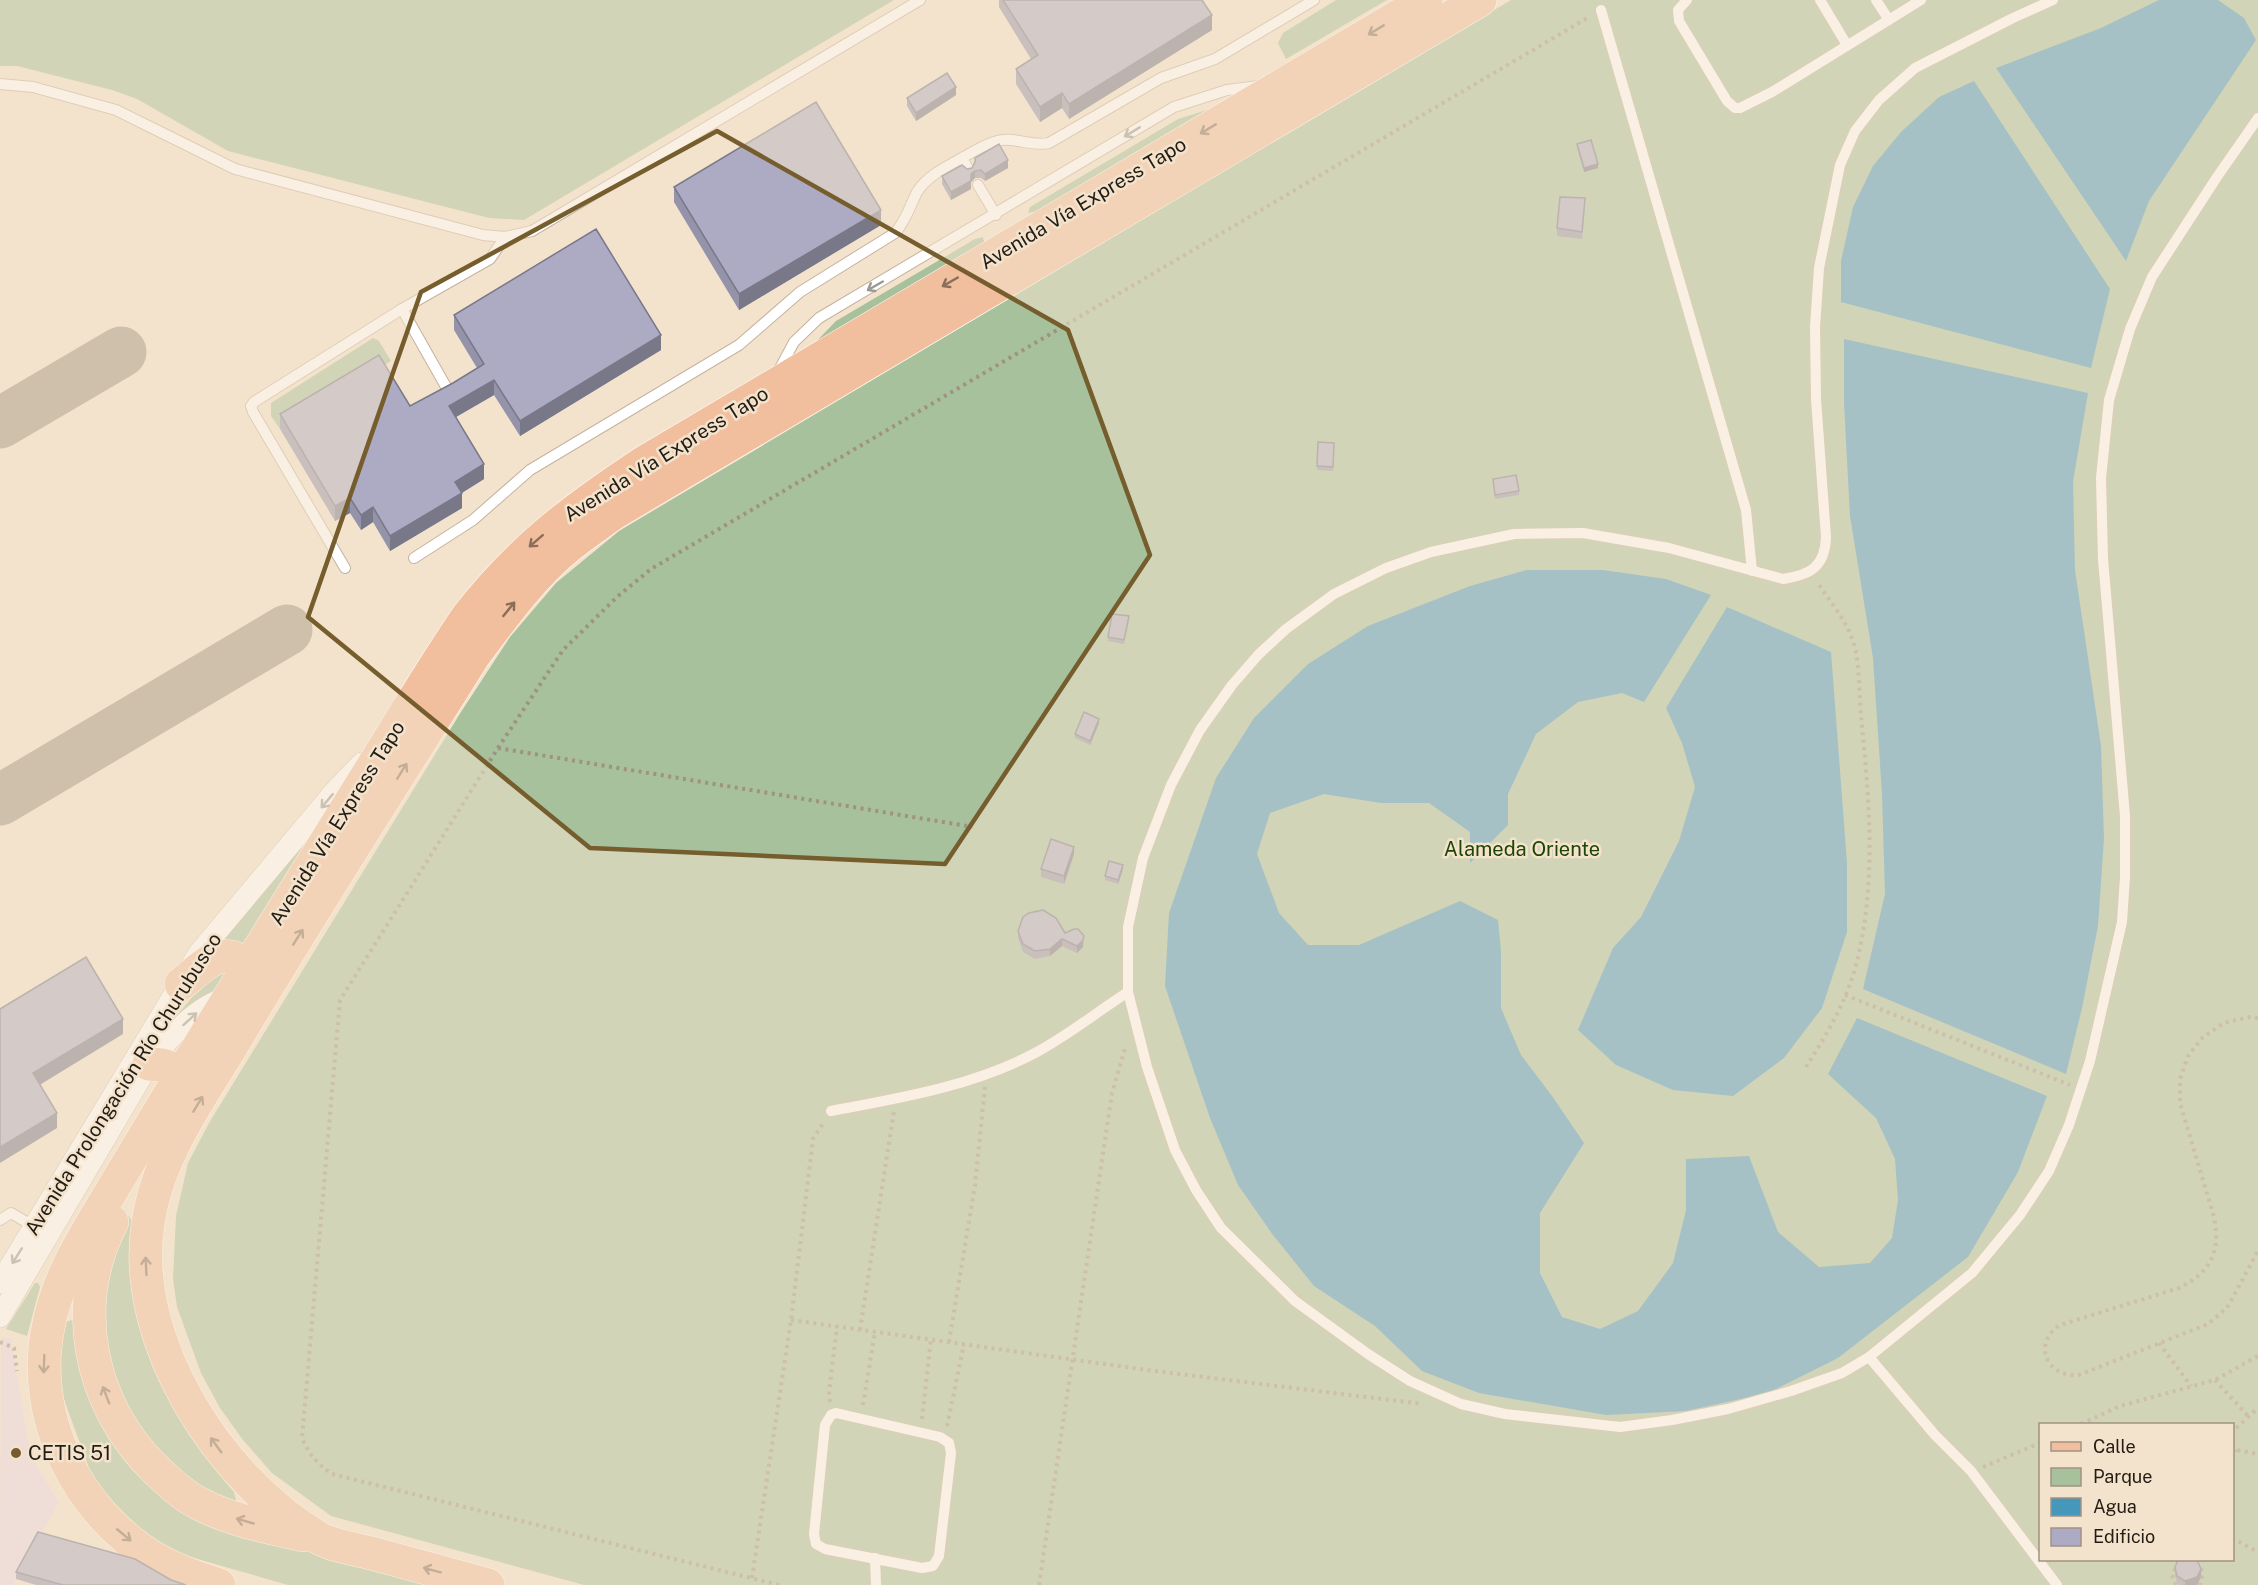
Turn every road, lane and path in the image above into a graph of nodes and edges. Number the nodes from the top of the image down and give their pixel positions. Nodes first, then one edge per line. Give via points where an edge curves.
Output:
1 (920, 0) edge
2 (1314, 0) edge
3 (1426, 0) edge
4 (1480, 0) edge
5 (1687, 0) edge
6 (1820, 0) edge
7 (1876, 0) edge
8 (1921, 0) edge
9 (2053, 0) edge
10 (1601, 10) joint
11 (1889, 20) junction
12 (1847, 45) junction
13 (1286, 83) junction
14 (0, 84) edge
15 (2258, 118) edge
16 (962, 158) junction
17 (968, 169) edge
18 (978, 185) dead end
19 (996, 215) junction
20 (505, 237) junction
21 (402, 309) junction
22 (771, 387) junction
23 (449, 392) edge
24 (414, 558) dead end
25 (345, 568) dead end
26 (1752, 571) junction
27 (1810, 572) junction
28 (396, 728) junction
29 (498, 748) junction
30 (973, 827) dead end
31 (260, 973) junction
32 (181, 984) junction
33 (1128, 992) junction
34 (1845, 995) junction
35 (241, 1003) junction
36 (2258, 1018) edge
37 (1134, 1022) junction
38 (150, 1064) junction
39 (1806, 1067) dead end
40 (987, 1075) junction
41 (177, 1082) junction
42 (2082, 1089) junction
43 (896, 1099) junction
44 (831, 1111) joint
45 (168, 1154) junction
46 (0, 1220) edge
47 (42, 1231) junction
48 (2258, 1251) edge
49 (0, 1283) edge
50 (53, 1306) junction
51 (88, 1312) junction
52 (0, 1317) edge
53 (791, 1320) junction
54 (837, 1326) junction
55 (860, 1329) junction
56 (875, 1332) junction
57 (932, 1340) junction
58 (950, 1342) junction
59 (2158, 1343) junction
60 (964, 1344) junction
61 (2258, 1356) edge
62 (1869, 1357) junction
63 (1071, 1359) junction
64 (2215, 1380) junction
65 (2191, 1386) junction
66 (1445, 1397) junction
67 (2258, 1408) edge
68 (831, 1415) junction
69 (2248, 1416) junction
70 (861, 1417) junction
71 (2085, 1423) edge
72 (2234, 1430) edge
73 (920, 1432) junction
74 (945, 1439) junction
75 (2039, 1443) edge
76 (2234, 1447) edge
77 (2237, 1450) junction
78 (2258, 1454) edge
79 (2234, 1455) edge
80 (1971, 1471) junction
81 (322, 1540) junction
82 (2234, 1540) edge
83 (2258, 1552) edge
84 (875, 1558) junction
85 (2184, 1561) edge
86 (2192, 1561) edge
87 (2199, 1561) edge
88 (2196, 1563) junction
89 (752, 1578) junction
90 (219, 1585) edge
91 (488, 1585) edge
92 (779, 1585) edge
93 (876, 1585) edge
94 (1039, 1585) edge
95 (2057, 1585) edge
96 (2175, 1585) edge
97 (2200, 1585) edge

1 - 20 lane via 532,231
2 - 16 lane via 1215,59 1161,78 1049,144 997,140
3 -> 13 main road, Avenida Vía Express Tapo
31 -> 4 main road, Avenida Vía Express Tapo via 473,657 508,610 569,546 614,513
5 - 12 lane via 1678,10 1679,21 1735,108 1746,107 1773,92
6 - 12 lane
7 - 11 lane
8 - 11 lane
9 - 27 lane via 1915,68 1880,100 1855,131 1840,165 1819,268 1815,327 1826,550
10 - 26 lane via 1746,510
10 - 29 path via 651,569 563,651
11 - 12 lane
13 -> 19 lane via 1227,90 1174,107
13 -> 22 main road, Avenida Vía Express Tapo
14 - 20 lane via 33,87 116,110 235,169 483,235
15 - 42 lane via 2152,277 2130,329 2109,400 2101,478 2103,559 2125,816 2125,877 2122,922
16 - 17 lane
16 - 24 lane via 928,178 895,233 800,292 739,345 530,470 473,520
18 - 19 lane
19 -> 22 lane via 819,318 794,342
20 - 21 lane via 490,259
21 - 23 lane
21 - 25 lane via 252,406
22 -> 28 main road, Avenida Vía Express Tapo via 595,495 533,543 467,617
26 - 27 lane via 1783,579
26 - 33 lane via 1669,548 1583,533 1514,534 1431,552 1386,568 1334,594 1286,629 1232,685 1200,730 1171,785 1143,858 1128,927
27 - 34 path via 1847,626 1855,649 1868,789 1865,920 1857,962
28 - 31 main road, Avenida Vía Express Tapo
28 -> 32 street, Avenida Prolongación Río Churubusco via 335,791 220,927
29 - 30 path
29 - 89 path via 340,1000 302,1438 307,1452 332,1474
31 - 32 main road via 236,957 217,957
31 - 35 main road, Avenida Vía Express Tapo
32 - 47 street, Avenida Prolongación Río Churubusco
33 - 37 lane
33 - 40 lane via 1036,1053
34 - 39 path via 1830,1029
34 - 42 path
38 -> 35 street, Avenida Prolongación Río Churubusco via 175,1033 215,1000
35 - 41 main road, Avenida Vía Express Tapo
45 -> 35 main road, Avenida Vía Express Tapo
36 - 59 path via 2224,1023 2203,1037 2188,1056 2180,1079 2180,1103 2218,1235 2207,1268 2179,1288 2060,1324 2048,1337 2045,1354 2054,1369 2070,1376
37 - 63 path via 1112,1093
37 - 66 lane via 1175,1150 1221,1228 1287,1294 1319,1319 1410,1381
38 - 41 main road via 171,1068
38 - 47 street, Avenida Prolongación Río Churubusco
40 - 43 lane
40 - 58 path via 975,1185
41 - 50 main road, Avenida Vía Express Tapo via 72,1258
42 - 62 lane via 2049,1171 2020,1215 1972,1273
43 - 44 lane
43 - 55 path
44 - 53 path via 813,1139
45 - 51 main road via 108,1230 92,1276
81 -> 45 main road via 278,1510 228,1461 187,1398 165,1347 150,1298 146,1245 156,1186
46 - 47 lane via 11,1213
47 -> 49 street, Avenida Prolongación Río Churubusco
47 - 52 street, Avenida Prolongación Río Churubusco
48 - 59 path via 2227,1308 2208,1324
50 - 51 main road
50 -> 90 main road, Avenida Vía Express Tapo via 45,1345 45,1385 56,1433 73,1473 98,1510 137,1546 176,1570
81 -> 51 main road via 219,1512 196,1502 162,1476 128,1440 108,1401 97,1371
53 - 54 path
53 - 89 path
54 - 55 path
54 - 68 path via 829,1393
55 - 56 path
56 - 57 path
56 - 70 path
57 - 58 path
57 - 73 path
58 - 60 path
59 - 65 path
60 - 63 path
60 - 74 path
61 - 64 path
62 - 66 lane via 1842,1373 1749,1403 1620,1427 1505,1414
62 - 80 lane
63 - 66 path via 1416,1404 1431,1404
63 - 94 path
64 - 65 path
64 - 69 path
65 - 71 path via 2120,1406
67 - 69 path
68 - 70 lane
68 - 84 lane via 825,1425 814,1539 825,1549
69 - 72 path
70 - 73 lane
73 - 74 lane
74 - 84 lane via 951,1453 937,1562 922,1568
75 - 80 path
76 - 77 path
77 - 78 path
77 - 79 path
80 - 95 lane
91 -> 81 main road
82 - 83 path
84 - 93 lane
85 - 96 path via 2174,1569
86 - 88 path
87 - 88 path
88 - 97 path via 2203,1572
89 - 92 path

